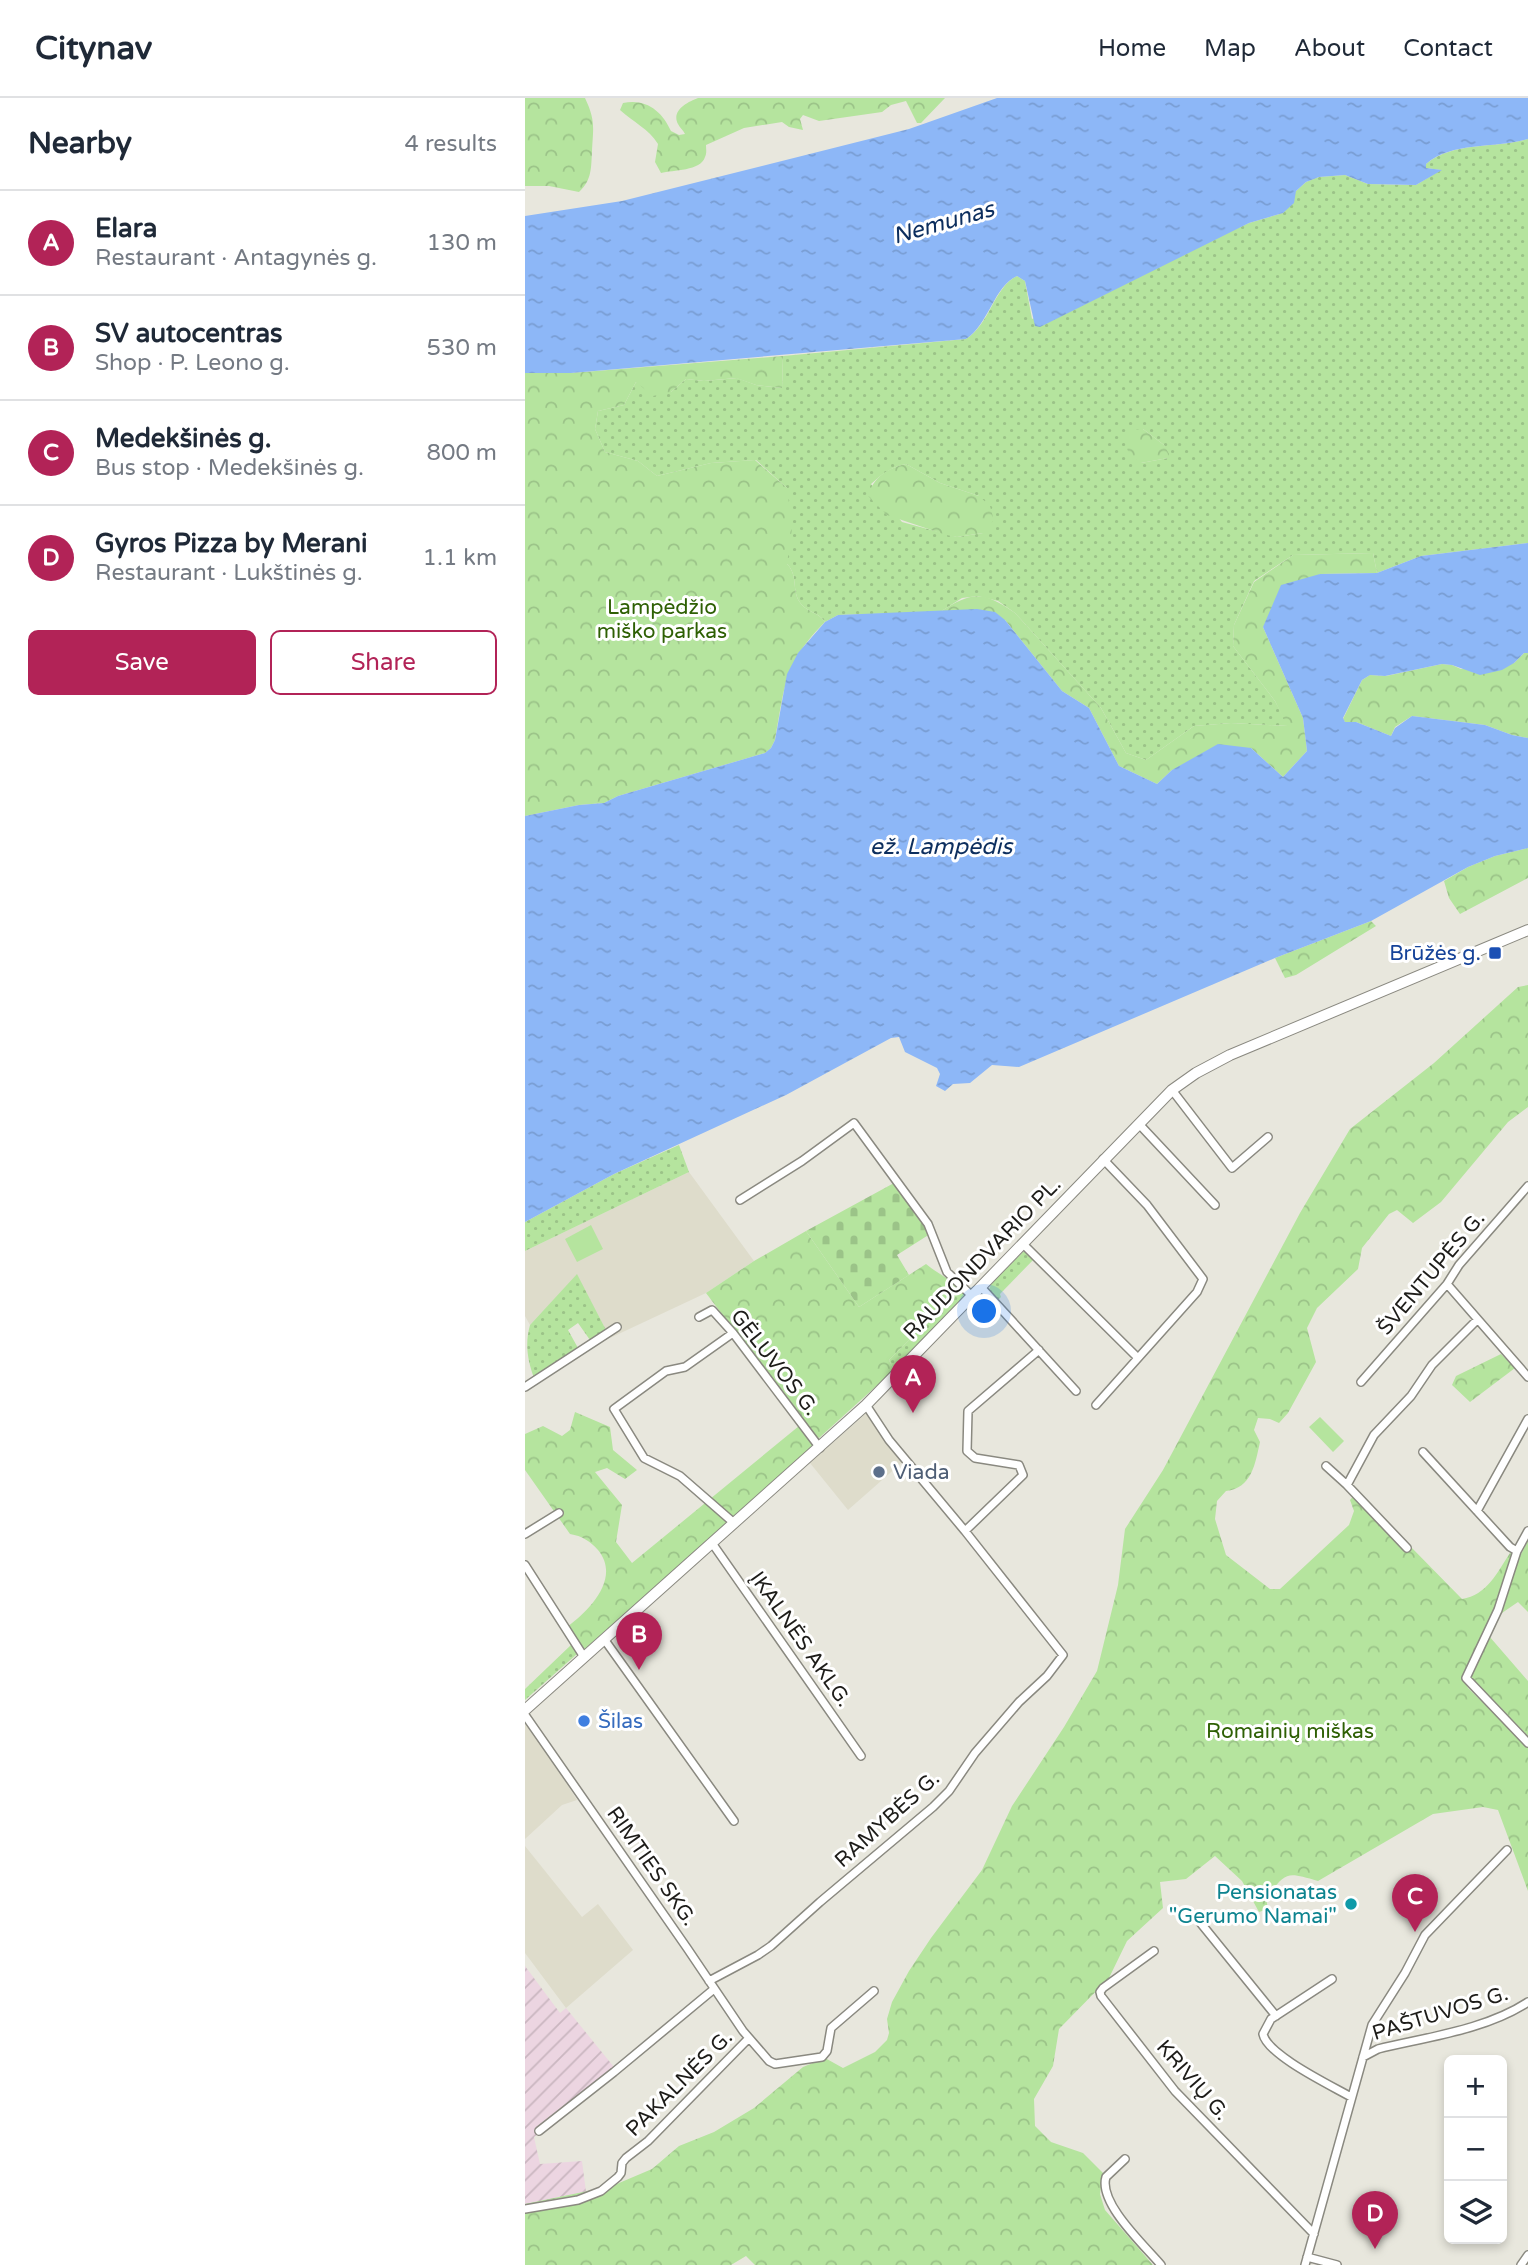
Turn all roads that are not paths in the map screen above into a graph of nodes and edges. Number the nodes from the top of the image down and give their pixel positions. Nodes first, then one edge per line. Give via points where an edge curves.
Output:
1 (1528, 930) edge
2 (1172, 1090) junction
3 (1139, 1124) junction
4 (1268, 1137) dead end
5 (1103, 1159) junction
6 (1528, 1186) edge
7 (740, 1200) dead end
8 (1216, 1205) dead end
9 (1023, 1244) junction
10 (1447, 1284) junction
11 (981, 1287) junction
12 (972, 1296) junction
13 (699, 1317) dead end
14 (1477, 1320) junction
15 (617, 1326) dead end
16 (733, 1333) junction
17 (1039, 1350) junction
18 (1136, 1357) junction
19 (1528, 1377) edge
20 (1361, 1382) dead end
21 (525, 1387) edge
22 (1076, 1391) dead end
23 (866, 1405) junction
24 (1096, 1405) dead end
25 (1528, 1419) edge
26 (820, 1448) junction
27 (1423, 1452) dead end
28 (1326, 1466) dead end
29 (1347, 1485) junction
30 (1477, 1511) junction
31 (559, 1513) dead end
32 (734, 1523) junction
33 (965, 1531) junction
34 (1528, 1531) edge
35 (525, 1534) edge
36 (712, 1543) junction
37 (1408, 1548) dead end
38 (1517, 1551) junction
39 (525, 1565) edge
40 (604, 1639) junction
41 (584, 1657) junction
42 (525, 1713) edge
43 (1528, 1743) edge
44 (861, 1756) dead end
45 (734, 1821) dead end
46 (1507, 1850) dead end
47 (1199, 1921) dead end
48 (1154, 1951) dead end
49 (1332, 1979) dead end
50 (709, 1981) junction
51 (714, 1989) junction
52 (873, 1991) dead end
53 (1528, 2002) edge
54 (1276, 2016) junction
55 (749, 2038) junction
56 (1363, 2057) junction
57 (1351, 2097) junction
58 (539, 2131) dead end
59 (1125, 2159) dead end
60 (525, 2209) edge
61 (1314, 2234) junction
62 (1528, 2255) edge
63 (1306, 2261) edge
64 (1161, 2265) edge
65 (1337, 2265) edge
66 (1521, 2265) edge

1 - 2 main road, RAUDONDVARIO PL. via 1230,1055
2 - 3 main road, RAUDONDVARIO PL.
2 - 4 street via 1232,1168
3 - 5 main road, RAUDONDVARIO PL.
3 - 8 street
5 - 9 main road, RAUDONDVARIO PL.
5 - 18 street via 1147,1205 1203,1279 1197,1292
6 - 10 street, ŠVENTUPĖS G.
7 - 12 street via 854,1123 928,1224 947,1272
9 - 11 main road, RAUDONDVARIO PL.
9 - 18 street
10 - 14 street
10 - 20 street, ŠVENTUPĖS G.
11 - 12 main road, RAUDONDVARIO PL.
11 - 17 street
12 - 23 main road, RAUDONDVARIO PL.
13 - 16 street, GĖLUVOS G. via 712,1310
14 - 19 street
14 - 29 street via 1431,1366 1374,1436
15 - 21 street
16 - 26 street, GĖLUVOS G.
16 - 32 street via 685,1367 666,1371 614,1409 644,1458 680,1476
17 - 22 street
17 - 33 street via 968,1411 967,1451 975,1458 1019,1465 1023,1475
18 - 24 street
23 - 26 main road, RAUDONDVARIO PL.
23 - 33 street via 889,1440
25 - 30 street
26 - 32 main road, RAUDONDVARIO PL.
27 - 30 street
28 - 29 street
29 - 37 street
30 - 38 street
31 - 35 street
32 - 36 main road, RAUDONDVARIO PL.
33 - 50 street, RAMYBĖS G. via 1063,1656 1010,1712 933,1807 771,1946
34 - 38 street
36 - 40 main road, RAUDONDVARIO PL.
36 - 44 street, ĮKALNĖS AKLG.
38 - 43 street via 1499,1610 1466,1678
39 - 41 street
40 - 41 main road, RAUDONDVARIO PL.
40 - 45 street
41 - 42 main road, RAUDONDVARIO PL.
42 - 50 street, RIMTIES SKG.
46 - 56 street via 1419,1943 1372,2025
47 - 54 street
48 - 61 street, KRIVIŲ G. via 1104,1988 1101,1996 1175,2091
49 - 54 street
50 - 51 street, RIMTIES SKG.
51 - 55 street, RIMTIES SKG.
51 - 58 street
52 - 55 street, PAKALNĖS G. via 831,2028 822,2057 775,2064
53 - 56 street, PAŠTUVOS G. via 1507,2015
54 - 57 street via 1264,2029 1264,2040 1296,2066
55 - 60 street, PAKALNĖS G. via 626,2158 618,2177 601,2191
56 - 57 street
57 - 61 street
59 - 64 street via 1106,2177 1105,2193
61 - 63 street
62 - 66 street
63 - 65 street

